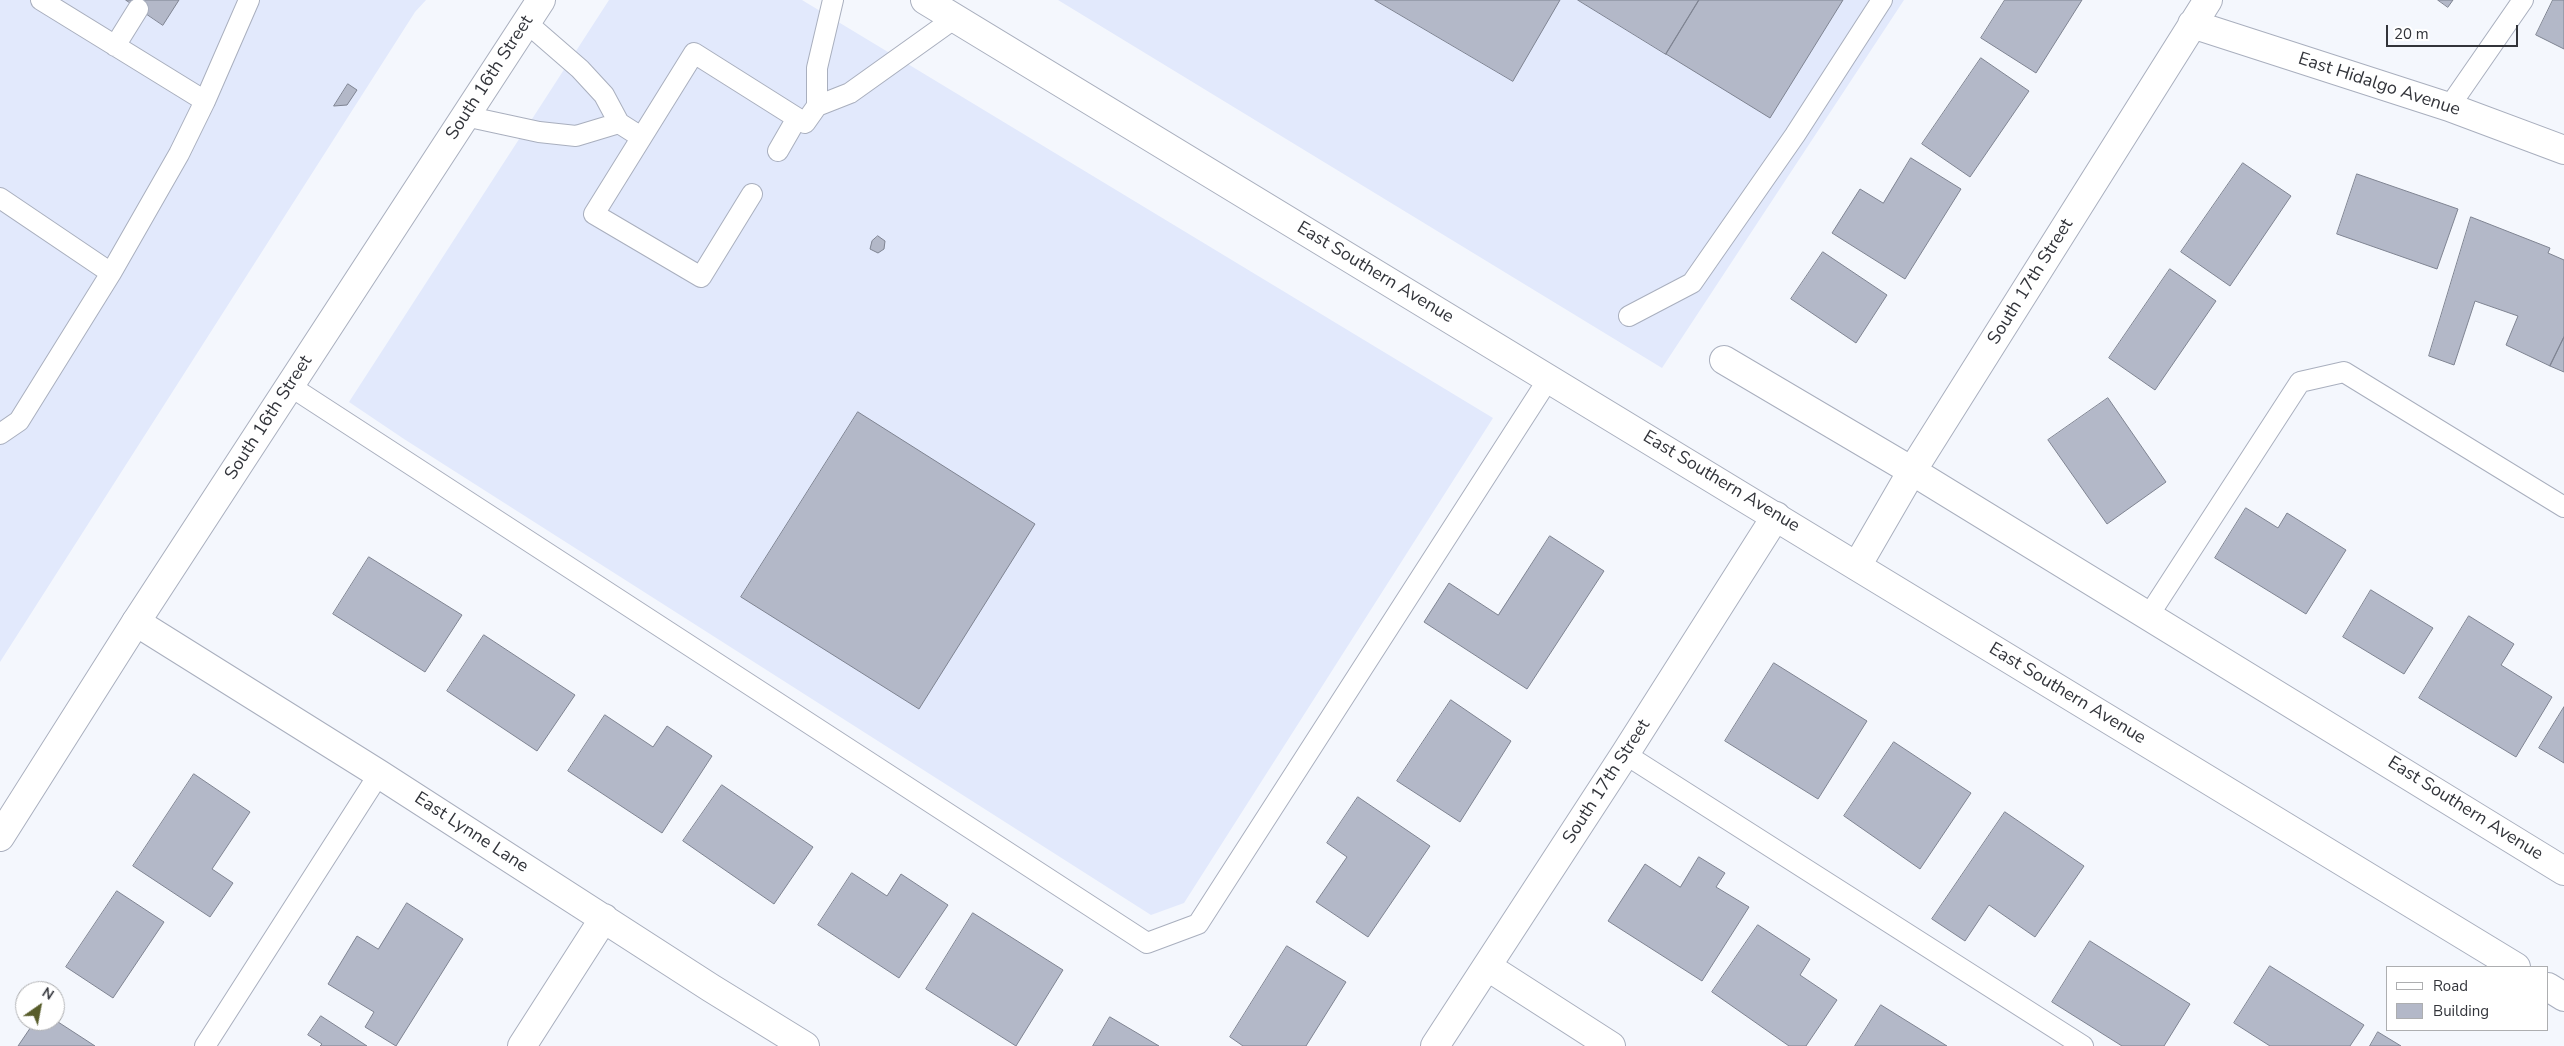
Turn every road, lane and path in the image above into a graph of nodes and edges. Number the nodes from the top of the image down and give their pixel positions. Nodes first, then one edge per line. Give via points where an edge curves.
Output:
1 (41, 0) edge
2 (249, 0) edge
3 (541, 0) edge
4 (833, 0) edge
5 (925, 0) edge
6 (1882, 0) edge
7 (2208, 0) edge
8 (2523, 0) edge
9 (138, 9) dead end
10 (955, 18) junction
11 (527, 23) junction
12 (2192, 24) junction
13 (115, 46) junction
14 (205, 101) junction
15 (817, 106) junction
16 (2449, 107) junction
17 (465, 116) junction
18 (797, 118) junction
19 (619, 123) junction
20 (641, 137) junction
21 (2564, 150) edge
22 (778, 151) dead end
23 (752, 194) dead end
24 (0, 198) edge
25 (111, 273) junction
26 (1629, 316) dead end
27 (1724, 360) dead end
28 (1549, 378) junction
29 (290, 386) junction
30 (0, 434) edge
31 (1912, 471) junction
32 (2564, 507) edge
33 (1776, 516) junction
34 (1856, 566) junction
35 (2149, 616) junction
36 (136, 622) junction
37 (1625, 754) junction
38 (378, 774) junction
39 (0, 837) edge
40 (2564, 870) edge
41 (604, 918) junction
42 (2514, 966) edge
43 (1488, 967) junction
44 (2549, 988) edge
45 (2564, 996) edge
46 (205, 1046) edge
47 (522, 1046) edge
48 (805, 1046) edge
49 (1435, 1046) edge
50 (1611, 1046) edge
51 (2082, 1046) edge

1 - 13 lane
2 - 14 lane
3 - 11 street, South 16th Street
4 - 15 lane via 817,68
5 - 10 street, East Southern Avenue
6 - 26 lane via 1795,135 1692,283
7 - 12 street, South 17th Street
8 - 16 lane
9 - 13 lane
10 - 15 lane via 850,93
10 - 28 street, East Southern Avenue
11 - 17 street, South 16th Street
11 - 19 lane via 580,69 604,95
12 - 16 street, East Hidalgo Avenue
12 - 31 street, South 17th Street
13 - 14 lane
14 - 25 lane via 179,154
15 - 18 lane via 805,124
16 - 21 street, East Hidalgo Avenue
17 - 19 lane via 539,132 576,136
17 - 29 street, South 16th Street
18 - 20 lane via 694,53
18 - 22 lane
19 - 20 lane
20 - 23 lane via 594,214 701,278
24 - 25 lane
25 - 30 lane via 19,422
27 - 31 street, East Southern Avenue
28 - 29 lane via 1198,924 1147,943
28 - 33 street, East Southern Avenue
29 - 36 street, South 16th Street
31 - 34 street, South 17th Street
31 - 35 street, East Southern Avenue
32 - 35 lane via 2344,372 2300,382
33 - 34 street, East Southern Avenue
33 - 37 street, South 17th Street
34 - 42 street, East Southern Avenue
35 - 40 street, East Southern Avenue
36 - 38 street, East Lynne Lane
36 - 39 street, South 16th Street
37 - 43 street, South 17th Street
37 - 51 lane
38 - 41 street, East Lynne Lane
38 - 46 lane
41 - 47 street
41 - 48 street, East Lynne Lane
43 - 49 street, South 17th Street
43 - 50 street
44 - 45 street

